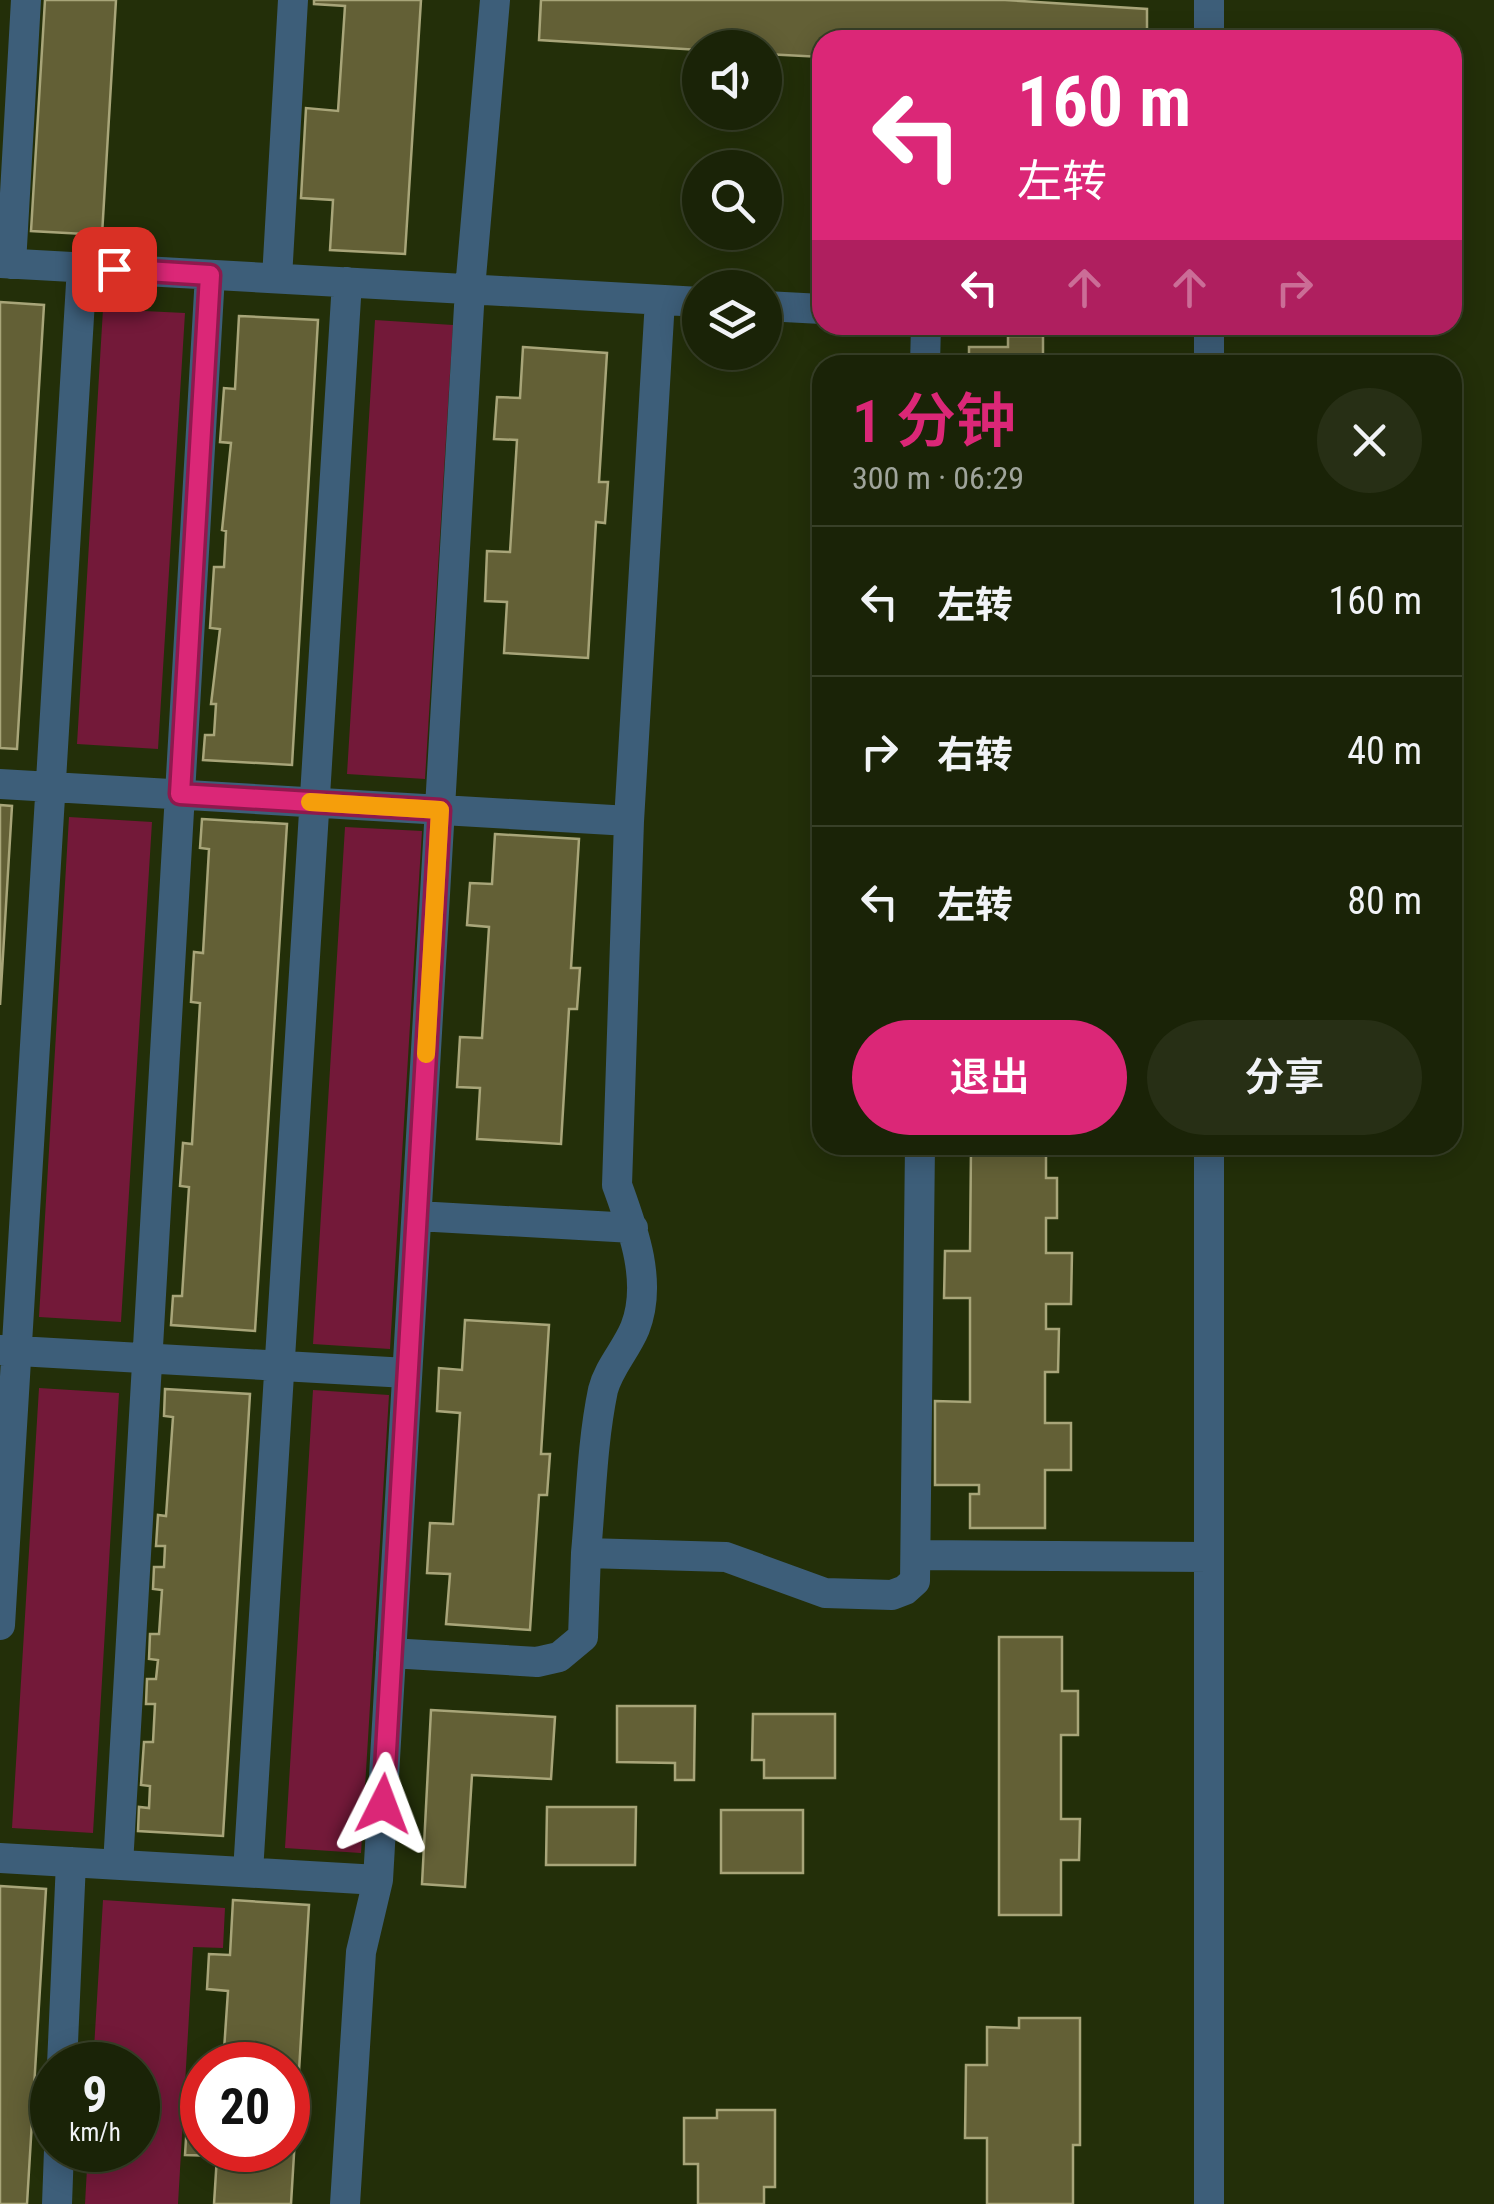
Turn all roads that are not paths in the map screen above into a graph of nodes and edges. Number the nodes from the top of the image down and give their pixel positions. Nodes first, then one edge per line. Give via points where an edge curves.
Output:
1 (26, 0) edge
2 (293, 0) edge
3 (495, 0) edge
4 (1209, 0) edge
5 (1209, 30) edge
6 (5, 263) edge
7 (82, 268) junction
8 (210, 275) junction
9 (277, 278) junction
10 (347, 282) junction
11 (470, 289) junction
12 (660, 300) junction
13 (682, 301) edge
14 (782, 307) edge
15 (812, 308) edge
16 (0, 784) edge
17 (50, 787) junction
18 (180, 794) junction
19 (315, 802) junction
20 (440, 810) junction
21 (630, 821) junction
22 (920, 1155) edge
23 (1209, 1155) edge
24 (417, 1216) junction
25 (633, 1228) junction
26 (8, 1350) edge
27 (147, 1358) junction
28 (280, 1366) junction
29 (408, 1374) junction
30 (586, 1553) junction
31 (916, 1555) junction
32 (1209, 1558) junction
33 (0, 1625) edge
34 (391, 1653) junction
35 (0, 1858) edge
36 (71, 1862) junction
37 (118, 1865) junction
38 (248, 1872) junction
39 (378, 1880) junction
40 (63, 2042) edge
41 (58, 2172) edge
42 (56, 2204) edge
43 (345, 2204) edge
44 (1209, 2204) edge

1 - 6 street
2 - 9 street
3 - 11 street
4 - 5 street
6 - 7 street
7 - 8 street
7 - 17 street
8 - 9 street
8 - 18 street
9 - 10 street
10 - 11 street
10 - 19 street
11 - 12 street
11 - 20 street
12 - 13 street
12 - 21 street
14 - 15 street
16 - 17 street
17 - 18 street
17 - 26 street
18 - 19 street
18 - 27 street
19 - 20 street
19 - 28 street
20 - 21 street
20 - 24 street
21 - 25 street via 618,1184
22 - 31 street
23 - 32 street
24 - 25 street
24 - 29 street
25 - 30 street via 642,1269 640,1304 636,1326 605,1384
26 - 27 street
26 - 33 street
27 - 28 street
27 - 37 street
28 - 29 street
28 - 38 street
29 - 34 street
30 - 31 street via 726,1558 824,1594 892,1594 915,1581
30 - 34 street via 583,1637 560,1657 537,1662
31 - 32 street
32 - 44 street
34 - 39 street
35 - 36 street
36 - 37 street
36 - 40 street
37 - 38 street
38 - 39 street
39 - 43 street via 361,1952
41 - 42 street

